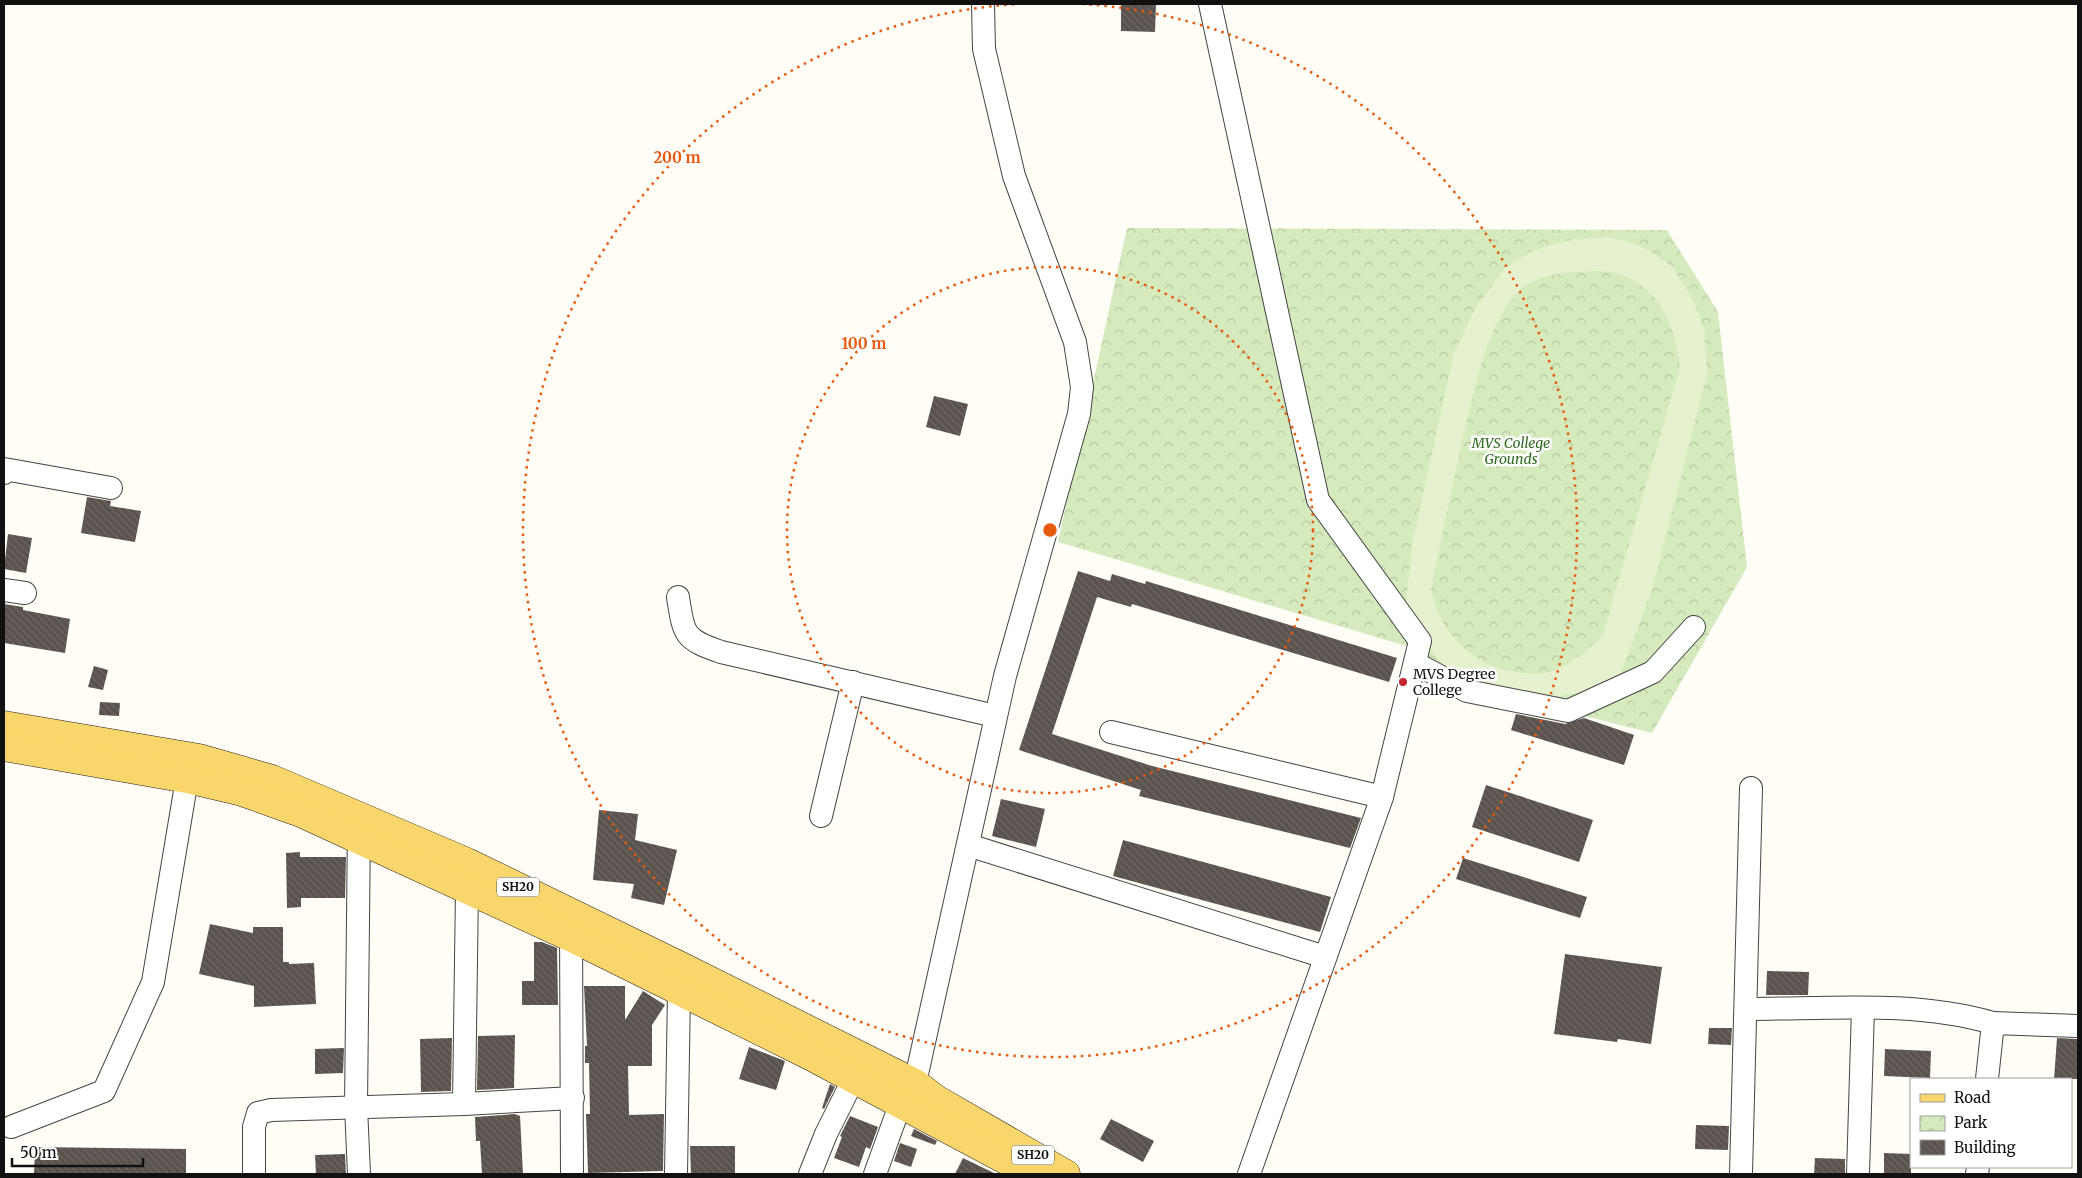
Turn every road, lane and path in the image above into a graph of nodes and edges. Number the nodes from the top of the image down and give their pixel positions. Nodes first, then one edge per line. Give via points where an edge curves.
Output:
1 (983, 4) edge
2 (1210, 4) edge
3 (4, 469) edge
4 (4, 473) edge
5 (110, 488) dead end
6 (678, 597) dead end
7 (1694, 627) dead end
8 (1415, 663) junction
9 (853, 682) junction
10 (995, 716) junction
11 (4, 725) edge
12 (1110, 732) dead end
13 (4, 746) edge
14 (193, 768) junction
15 (1751, 788) dead end
16 (1382, 796) junction
17 (821, 816) dead end
18 (359, 827) junction
19 (968, 845) junction
20 (467, 890) junction
21 (571, 925) junction
22 (1325, 957) junction
23 (679, 991) junction
24 (1863, 1008) junction
25 (1746, 1009) junction
26 (1993, 1023) junction
27 (2078, 1026) edge
28 (1987, 1078) edge
29 (853, 1080) junction
30 (915, 1083) junction
31 (573, 1098) junction
32 (464, 1104) junction
33 (900, 1105) junction
34 (356, 1106) junction
35 (11, 1127) dead end
36 (1035, 1169) edge
37 (254, 1174) edge
38 (359, 1174) edge
39 (572, 1174) edge
40 (676, 1174) edge
41 (810, 1174) edge
42 (875, 1174) edge
43 (1066, 1174) edge
44 (1249, 1174) edge
45 (1741, 1174) edge
46 (1858, 1174) edge

1 - 10 street via 984,49 1014,176 1070,324 1082,387 1079,414
2 - 8 street via 1318,500 1420,641
3 - 4 street
3 - 5 street
6 - 9 street via 682,623 695,643 721,652
7 - 8 street via 1653,672 1568,711 1467,691
8 - 16 street
9 - 10 street
9 - 17 street
10 - 19 street
11 - 14 main road, SH20
12 - 16 street
13 - 14 main road, SH20
14 - 18 main road, SH20 via 251,795 301,813
14 - 35 street via 153,982 104,1091
15 - 25 street
16 - 22 street
18 - 20 main road, SH20
18 - 21 main road, SH20
18 - 34 street
19 - 22 street
19 - 30 street
20 - 21 main road, SH20
20 - 32 street
21 - 23 main road, SH20
21 - 30 main road, SH20
21 - 31 street
22 - 44 street
23 - 29 main road, SH20
23 - 40 street
24 - 25 street
24 - 26 street via 1906,1008 1964,1014
24 - 46 street
25 - 45 street
26 - 27 street
26 - 28 street
29 - 33 main road, SH20
29 - 41 street
30 - 33 street
30 - 36 main road, SH20
31 - 32 street
31 - 39 street
32 - 34 street
33 - 36 main road, SH20
33 - 42 street
34 - 37 street via 258,1113 254,1127
34 - 38 street
36 - 43 main road, SH20

